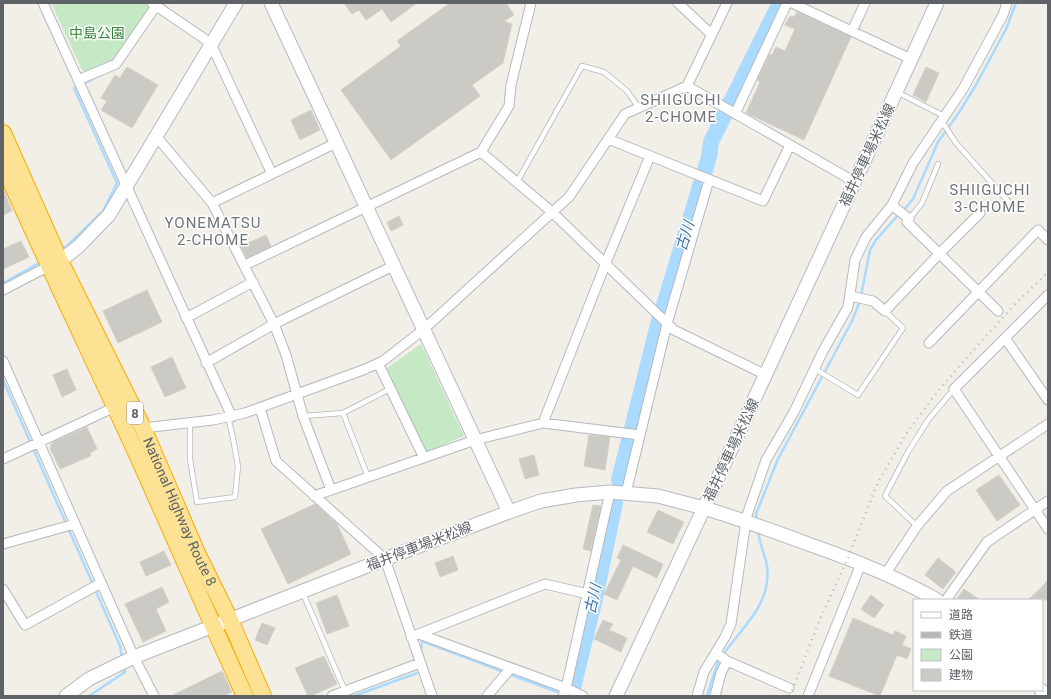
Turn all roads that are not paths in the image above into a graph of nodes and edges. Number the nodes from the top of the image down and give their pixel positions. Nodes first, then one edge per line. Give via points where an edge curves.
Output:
1 (42, 3) edge
2 (236, 3) edge
3 (270, 3) edge
4 (531, 3) edge
5 (678, 3) edge
6 (727, 3) edge
7 (787, 3) edge
8 (792, 3) edge
9 (865, 3) edge
10 (937, 3) edge
11 (1007, 3) edge
12 (154, 4) edge
13 (852, 31) junction
14 (711, 34) junction
15 (211, 44) junction
16 (911, 59) junction
17 (78, 80) junction
18 (687, 86) junction
19 (896, 91) junction
20 (639, 108) junction
21 (735, 114) junction
22 (942, 118) junction
23 (3, 133) edge
24 (156, 136) junction
25 (608, 139) junction
26 (336, 143) junction
27 (790, 145) junction
28 (481, 152) junction
29 (650, 156) junction
30 (3, 164) edge
31 (938, 164) dead end
32 (272, 174) junction
33 (709, 180) junction
34 (517, 182) junction
35 (855, 182) junction
36 (126, 186) junction
37 (212, 203) junction
38 (892, 204) junction
39 (366, 208) junction
40 (1015, 209) dead end
41 (552, 212) junction
42 (980, 213) dead end
43 (909, 219) junction
44 (1048, 240) edge
45 (939, 254) junction
46 (54, 264) junction
47 (245, 265) junction
48 (605, 265) junction
49 (393, 266) junction
50 (253, 282) junction
51 (3, 290) edge
52 (978, 292) junction
53 (1048, 294) edge
54 (850, 296) junction
55 (885, 311) junction
56 (998, 311) dead end
57 (186, 318) junction
58 (274, 324) junction
59 (667, 324) junction
60 (423, 330) junction
61 (1005, 338) junction
62 (929, 343) dead end
63 (3, 361) edge
64 (206, 363) junction
65 (378, 363) junction
66 (814, 369) junction
67 (5, 372) edge
68 (766, 375) junction
69 (390, 389) junction
70 (954, 389) junction
71 (297, 394) junction
72 (1048, 400) edge
73 (115, 407) junction
74 (260, 408) junction
75 (343, 413) junction
76 (303, 416) junction
77 (230, 417) junction
78 (190, 422) junction
79 (543, 423) junction
80 (1048, 424) edge
81 (143, 428) junction
82 (640, 435) junction
83 (475, 440) junction
84 (39, 442) junction
85 (999, 456) junction
86 (424, 458) junction
87 (3, 459) edge
88 (368, 477) junction
89 (331, 490) junction
90 (610, 492) junction
91 (626, 493) junction
92 (314, 496) junction
93 (1048, 501) edge
94 (704, 508) junction
95 (1035, 509) junction
96 (509, 512) junction
97 (746, 521) junction
98 (75, 524) junction
99 (917, 526) junction
100 (1048, 529) edge
101 (3, 544) edge
102 (385, 559) junction
103 (861, 564) junction
104 (886, 573) junction
105 (101, 583) junction
106 (3, 589) edge
107 (302, 591) junction
108 (588, 594) junction
109 (935, 599) edge
110 (947, 599) edge
111 (230, 620) junction
112 (213, 626) junction
113 (415, 636) junction
114 (716, 652) junction
115 (134, 657) junction
116 (727, 661) junction
117 (420, 663) junction
118 (511, 668) junction
119 (789, 688) dead end
120 (345, 691) junction
121 (565, 692) edge
122 (66, 696) edge
123 (154, 696) edge
124 (245, 696) edge
125 (263, 696) edge
126 (332, 696) edge
127 (432, 696) edge
128 (487, 696) edge
129 (583, 696) edge
130 (616, 696) edge
131 (698, 696) edge
132 (715, 696) edge
133 (808, 696) edge

1 - 17 street
2 - 15 street
3 - 26 street
4 - 28 street via 510,85 509,106
5 - 14 street
6 - 14 street
7 - 21 street
8 - 13 street
9 - 13 street
10 - 16 street, 福井停車場米松線
11 - 22 street via 1004,15 962,89
12 - 15 street
12 - 17 street via 116,64
13 - 16 street
14 - 18 street
15 - 24 street
15 - 32 street
16 - 19 street, 福井停車場米松線
17 - 36 street
18 - 20 street
18 - 21 street
19 - 22 lane
19 - 35 street, 福井停車場米松線
20 - 25 street via 624,114
20 - 34 lane via 627,91 604,72 582,66
21 - 27 street
22 - 38 street via 913,163
22 - 40 lane via 956,144
23 - 46 highway, National Highway Route 8 / 8
24 - 36 street
24 - 37 street
25 - 29 street
25 - 41 street via 569,197
26 - 32 street
26 - 39 street
27 - 33 street via 763,201
27 - 35 street
28 - 34 street
28 - 39 street
29 - 33 street
29 - 48 street
30 - 46 highway, National Highway Route 8 / 8
31 - 43 lane via 922,203
32 - 37 street
33 - 59 street
34 - 41 street
35 - 68 street, 福井停車場米松線
36 - 46 street via 109,215 78,247
36 - 57 street
37 - 47 street
38 - 43 street
38 - 54 street via 866,237 855,260
39 - 47 street
39 - 49 street
41 - 48 street
41 - 60 street
42 - 45 street
43 - 45 street via 907,222
44 - 52 street via 1038,230
45 - 52 street
45 - 55 street
46 - 51 street
46 - 73 highway, National Highway Route 8 / 8 via 78,326
46 - 81 highway, National Highway Route 8 / 8
47 - 50 street
48 - 59 street
48 - 79 street
49 - 58 street
49 - 60 street
50 - 57 street
50 - 58 street
52 - 56 street
52 - 62 street
53 - 61 street
54 - 55 street via 873,301
54 - 66 street via 848,307
55 - 66 lane via 903,328 858,395
57 - 64 street
58 - 64 street
58 - 71 street
59 - 68 street via 674,330
59 - 82 street
60 - 65 street
60 - 83 street
61 - 70 street
61 - 72 street
63 - 67 street
64 - 77 street
65 - 69 street
65 - 71 street
66 - 97 street via 794,412 766,460
67 - 84 street
68 - 94 street, 福井停車場米松線
69 - 75 lane
69 - 86 street
70 - 85 street
70 - 99 lane via 928,420 885,496
71 - 74 street
71 - 76 street
73 - 84 street
73 - 112 highway, National Highway Route 8 / 8
74 - 77 street
74 - 92 street via 276,462
75 - 76 lane
75 - 88 lane
76 - 89 street
77 - 78 street
77 - 78 lane via 238,466 235,498 197,502 190,459
78 - 81 street
79 - 82 street
79 - 83 street
80 - 85 street
81 - 111 highway, National Highway Route 8 / 8 via 196,553
82 - 91 street
83 - 86 street
83 - 96 street
84 - 87 street
84 - 98 street
85 - 95 street
85 - 99 street via 947,492
86 - 88 street
88 - 89 street
89 - 92 street
90 - 91 street, 福井停車場米松線
90 - 96 street, 福井停車場米松線 via 554,498
90 - 108 street
91 - 94 street, 福井停車場米松線 via 668,498
92 - 102 street
93 - 95 street
94 - 97 street
94 - 130 street
95 - 100 street
95 - 110 street via 987,542
96 - 102 street, 福井停車場米松線
97 - 103 street
97 - 114 street via 731,624
98 - 101 street
98 - 105 street
99 - 104 street
102 - 107 street, 福井停車場米松線
102 - 113 street
103 - 104 street
103 - 133 street
104 - 109 street
105 - 106 street via 25,625
105 - 115 street
107 - 111 street, 福井停車場米松線
107 - 120 lane
108 - 113 street via 546,584
108 - 121 street
111 - 112 street, 福井停車場米松線
111 - 125 highway, National Highway Route 8 / 8
112 - 115 street, 福井停車場米松線
112 - 124 highway, National Highway Route 8 / 8
113 - 117 street
113 - 118 street
114 - 116 street
114 - 131 street via 704,672
115 - 122 street, 福井停車場米松線 via 90,679
115 - 123 street
116 - 119 street
116 - 132 street
117 - 120 street
117 - 127 street
118 - 121 street
118 - 128 street
120 - 126 street
121 - 129 street

